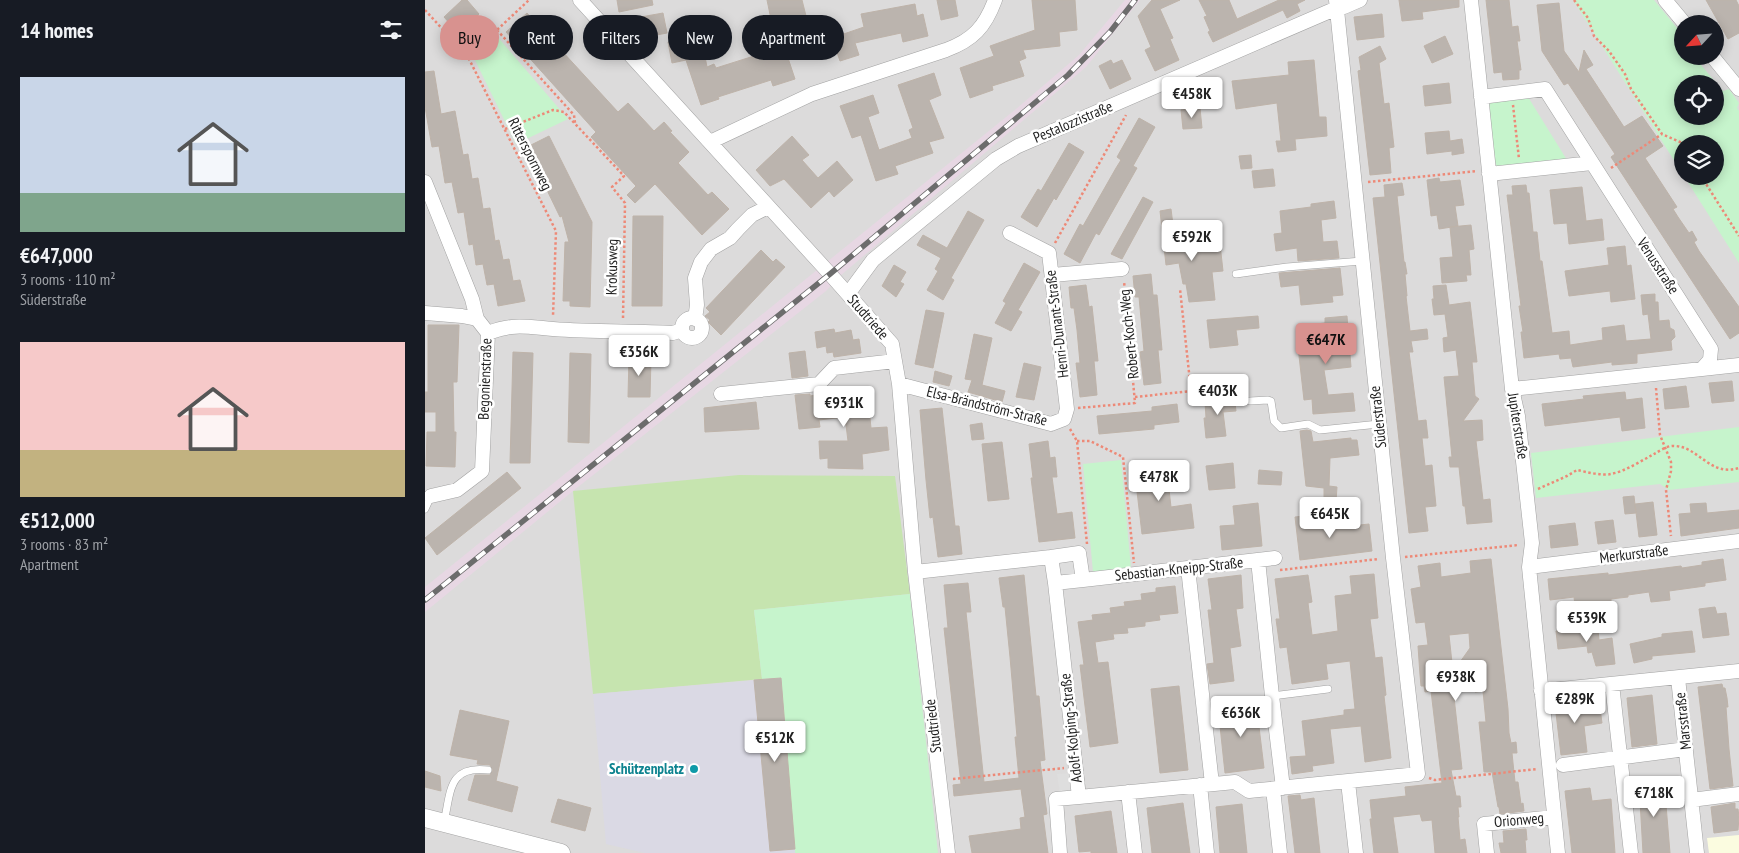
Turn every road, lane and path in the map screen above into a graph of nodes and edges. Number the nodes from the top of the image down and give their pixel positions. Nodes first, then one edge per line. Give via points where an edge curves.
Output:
1 (529, 0) edge
2 (580, 0) edge
3 (995, 0) edge
4 (1359, 0) edge
5 (1471, 0) edge
6 (1574, 0) edge
7 (1665, 0) edge
8 (1336, 4) edge
9 (425, 10) edge
10 (1678, 15) edge
11 (440, 26) edge
12 (499, 28) edge
13 (499, 32) edge
14 (470, 60) edge
15 (1719, 65) edge
16 (1739, 89) edge
17 (1512, 93) junction
18 (1134, 97) junction
19 (1481, 97) junction
20 (575, 123) junction
21 (505, 129) junction
22 (1662, 134) junction
23 (1674, 140) edge
24 (710, 142) junction
25 (1592, 163) junction
26 (1520, 171) junction
27 (1489, 172) junction
28 (1599, 175) junction
29 (425, 182) edge
30 (1354, 184) junction
31 (1707, 185) edge
32 (768, 207) junction
33 (1010, 233) dead end
34 (1739, 236) edge
35 (1049, 253) junction
36 (1362, 261) junction
37 (1122, 269) joint
38 (1237, 274) dead end
39 (1052, 275) junction
40 (1180, 289) dead end
41 (848, 294) junction
42 (425, 313) edge
43 (477, 320) junction
44 (553, 329) junction
45 (622, 331) junction
46 (488, 332) junction
47 (895, 361) junction
48 (1739, 365) edge
49 (1702, 369) junction
50 (1655, 374) junction
51 (899, 384) junction
52 (1512, 389) junction
53 (721, 394) dead end
54 (1135, 397) junction
55 (1250, 401) dead end
56 (1065, 414) junction
57 (1379, 424) junction
58 (1077, 441) junction
59 (1667, 447) junction
60 (1739, 468) edge
61 (1526, 490) junction
62 (431, 496) joint
63 (425, 509) edge
64 (1739, 541) edge
65 (1532, 543) junction
66 (1672, 550) junction
67 (1079, 553) junction
68 (1051, 557) junction
69 (1275, 558) dead end
70 (1393, 558) junction
71 (1258, 560) junction
72 (1529, 566) junction
73 (1188, 568) junction
74 (915, 572) junction
75 (1135, 574) junction
76 (1083, 580) junction
77 (1055, 583) junction
78 (1739, 671) edge
79 (1678, 678) junction
80 (1612, 684) junction
81 (1328, 689) dead end
82 (1541, 691) junction
83 (1272, 696) junction
84 (1686, 749) junction
85 (1622, 757) junction
86 (1563, 765) dead end
87 (1076, 767) junction
88 (1549, 768) junction
89 (488, 770) dead end
90 (1418, 774) junction
91 (939, 780) junction
92 (1348, 782) junction
93 (1206, 785) junction
94 (1278, 788) junction
95 (1128, 792) junction
96 (1739, 794) edge
97 (1079, 797) junction
98 (1691, 800) junction
99 (1554, 817) junction
100 (425, 818) edge
101 (444, 823) junction
102 (561, 853) edge
103 (948, 853) edge
104 (1061, 853) edge
105 (1135, 853) edge
106 (1207, 853) edge
107 (1280, 853) edge
108 (1356, 853) edge
109 (1487, 853) edge
110 (1558, 853) edge
111 (1631, 853) edge
112 (1697, 853) edge

1 - 12 path
2 - 24 street, Studtriede
3 - 24 street via 984,22 966,42 811,94
4 - 8 street, Pestalozzistraße via 1344,7
5 - 19 street, Jupiterstraße
6 - 22 path via 1588,18 1594,36 1625,74 1631,89
7 - 10 street
8 - 18 street, Pestalozzistraße
8 - 30 street, Süderstraße
9 - 11 path, Ritterspornweg
13 - 20 path via 574,115
14 - 21 path, Ritterspornweg
15 - 16 street
17 - 19 street, Venusstraße
17 - 25 street, Venusstraße via 1545,89
17 - 26 path
18 - 35 path
18 - 41 street, Pestalozzistraße via 1018,146 996,159 873,260
19 - 27 street, Jupiterstraße
20 - 21 path via 564,112 553,110
20 - 45 path, Krokusweg via 624,176 612,187 625,203
21 - 44 path, Ritterspornweg via 555,231
22 - 23 path
22 - 28 path
24 - 32 street, Studtriede
25 - 26 street
25 - 28 street, Venusstraße
26 - 27 street
27 - 30 path
27 - 52 street, Jupiterstraße
28 - 49 street, Venusstraße via 1711,349 1710,360
29 - 43 street, Begonienstraße
30 - 36 street, Süderstraße
31 - 34 path
32 - 41 street, Studtriede
32 - 45 street via 752,215 731,238 711,249 701,262 695,278 695,319 702,330 699,336 685,336 682,330 673,333
33 - 35 street, Henri-Dunant-Straße
35 - 39 street, Henri-Dunant-Straße
36 - 38 lane
36 - 57 street, Süderstraße
37 - 39 street, Robert-Koch-Weg
37 - 54 path, Robert-Koch-Weg
39 - 56 street, Henri-Dunant-Straße
40 - 54 path via 1191,391
41 - 47 street, Studtriede via 892,344
42 - 43 street
43 - 46 street, Begonienstraße
44 - 45 street
44 - 46 street via 523,326
46 - 62 street, Begonienstraße via 482,471 457,490
47 - 51 street, Studtriede
47 - 53 street via 834,368 819,384
48 - 49 street
49 - 50 street
50 - 52 street
50 - 59 path via 1660,435
51 - 56 street, Elsa-Brändström-Straße via 1051,424
51 - 74 street, Studtriede
52 - 61 street, Jupiterstraße
54 - 56 path, Robert-Koch-Weg via 1135,402
55 - 57 lane via 1271,401 1274,421 1281,428 1308,424 1320,430
56 - 58 path
57 - 70 street, Süderstraße
58 - 67 path via 1087,548
58 - 75 path via 1090,441 1123,457
59 - 60 path via 1684,448 1718,468
59 - 61 path via 1611,474 1577,470 1541,488
59 - 66 path via 1671,462 1666,490
61 - 65 street, Jupiterstraße
62 - 63 lane
64 - 66 street, Merkurstraße
65 - 70 path
65 - 72 street, Jupiterstraße
66 - 72 street, Merkurstraße
67 - 68 street
67 - 76 street
68 - 74 street
68 - 77 street
69 - 71 street, Sebastian-Kneipp-Straße
70 - 71 path via 1274,571
70 - 90 street, Süderstraße
71 - 73 street, Sebastian-Kneipp-Straße
71 - 83 street
72 - 82 street, Jupiterstraße
73 - 75 street, Sebastian-Kneipp-Straße
73 - 93 street
74 - 91 street, Studtriede
75 - 76 street, Sebastian-Kneipp-Straße
76 - 77 street, Sebastian-Kneipp-Straße
77 - 87 street, Adolf-Kolping-Straße
78 - 79 street
79 - 80 street
79 - 84 street, Marsstraße
80 - 82 street
80 - 85 street
81 - 83 lane
82 - 88 street, Jupiterstraße
83 - 94 street
84 - 85 street
84 - 98 street, Marsstraße
85 - 86 street
85 - 111 street
87 - 91 path
87 - 97 street, Adolf-Kolping-Straße
88 - 90 path via 1435,780
88 - 99 street, Jupiterstraße
89 - 101 lane via 467,770 455,779
90 - 92 street
91 - 103 street, Studtriede
92 - 94 street
92 - 108 street
93 - 94 street via 1235,782 1249,791
93 - 95 street
93 - 106 street
94 - 107 street
95 - 97 street
95 - 105 street
96 - 98 street
97 - 104 street, Adolf-Kolping-Straße via 1056,799
98 - 112 street, Marsstraße
99 - 109 street, Orionweg via 1484,824
99 - 110 street, Jupiterstraße
100 - 101 street
101 - 102 street

